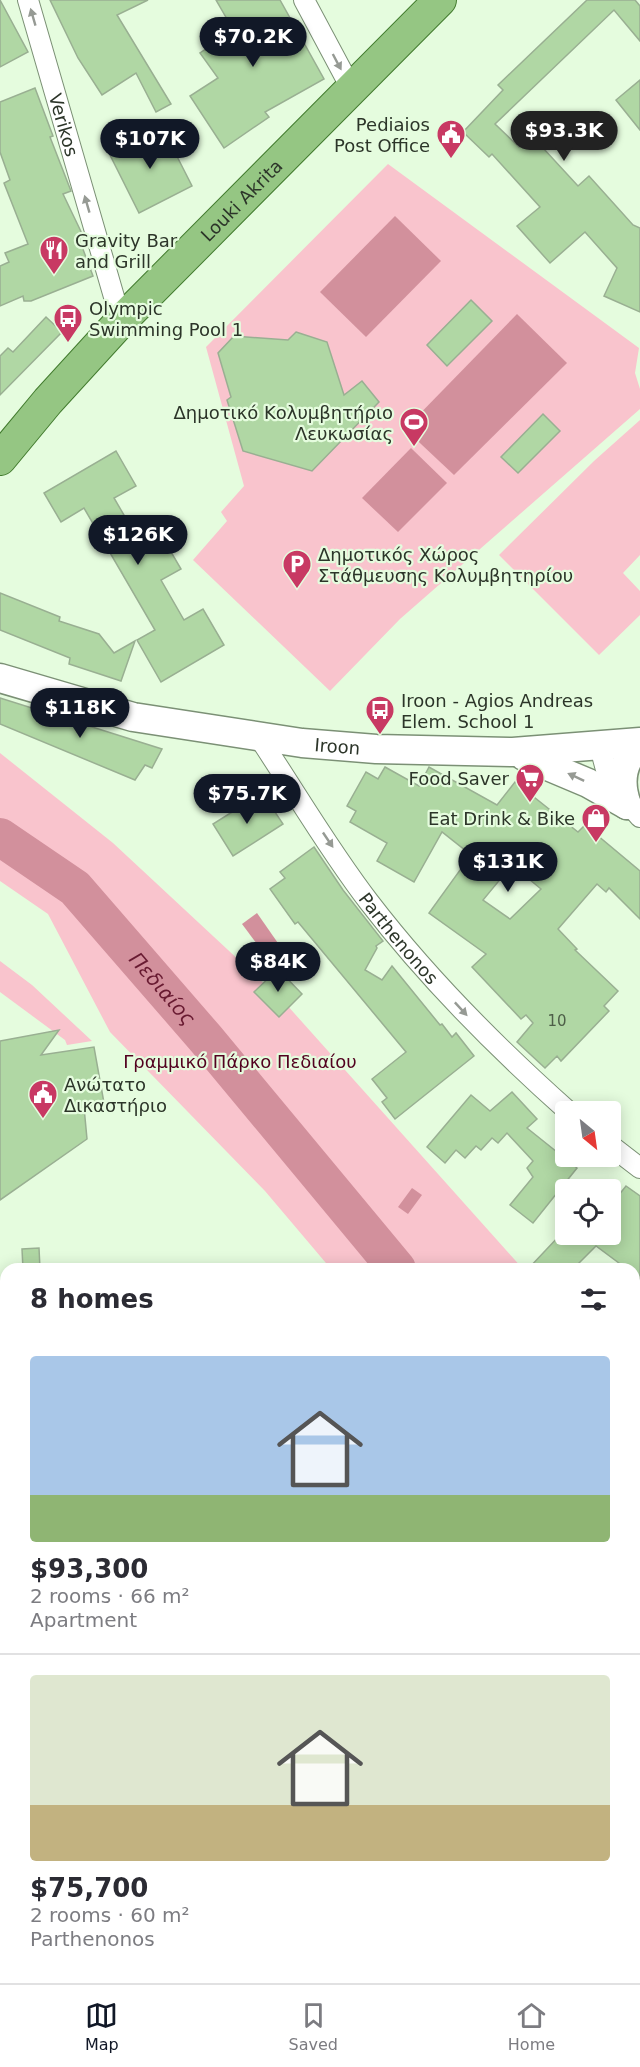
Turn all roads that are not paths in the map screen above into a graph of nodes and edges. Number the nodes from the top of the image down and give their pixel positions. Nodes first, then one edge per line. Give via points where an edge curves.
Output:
1 (28, 0) edge
2 (304, 0) edge
3 (440, 0) edge
4 (351, 88) junction
5 (121, 321) junction
6 (0, 459) edge
7 (0, 678) edge
8 (260, 739) junction
9 (640, 744) edge
10 (600, 747) junction
11 (513, 752) junction
12 (634, 811) edge
13 (557, 1101) edge
14 (621, 1153) edge
15 (640, 1167) edge

5 -> 1 street, Verikos
2 -> 4 street
3 - 4 main road, Louki Akrita
4 - 5 main road, Louki Akrita
5 - 6 main road, Louki Akrita
7 - 8 main road, Iroon via 133,717
8 - 11 main road, Iroon via 376,749
8 -> 13 street, Parthenonos via 397,937 482,1031
9 - 10 main road, Iroon
9 - 12 main road via 624,769 622,786
10 - 11 main road, Iroon
10 - 12 street via 609,781
12 -> 11 main road via 568,774
14 - 15 street

